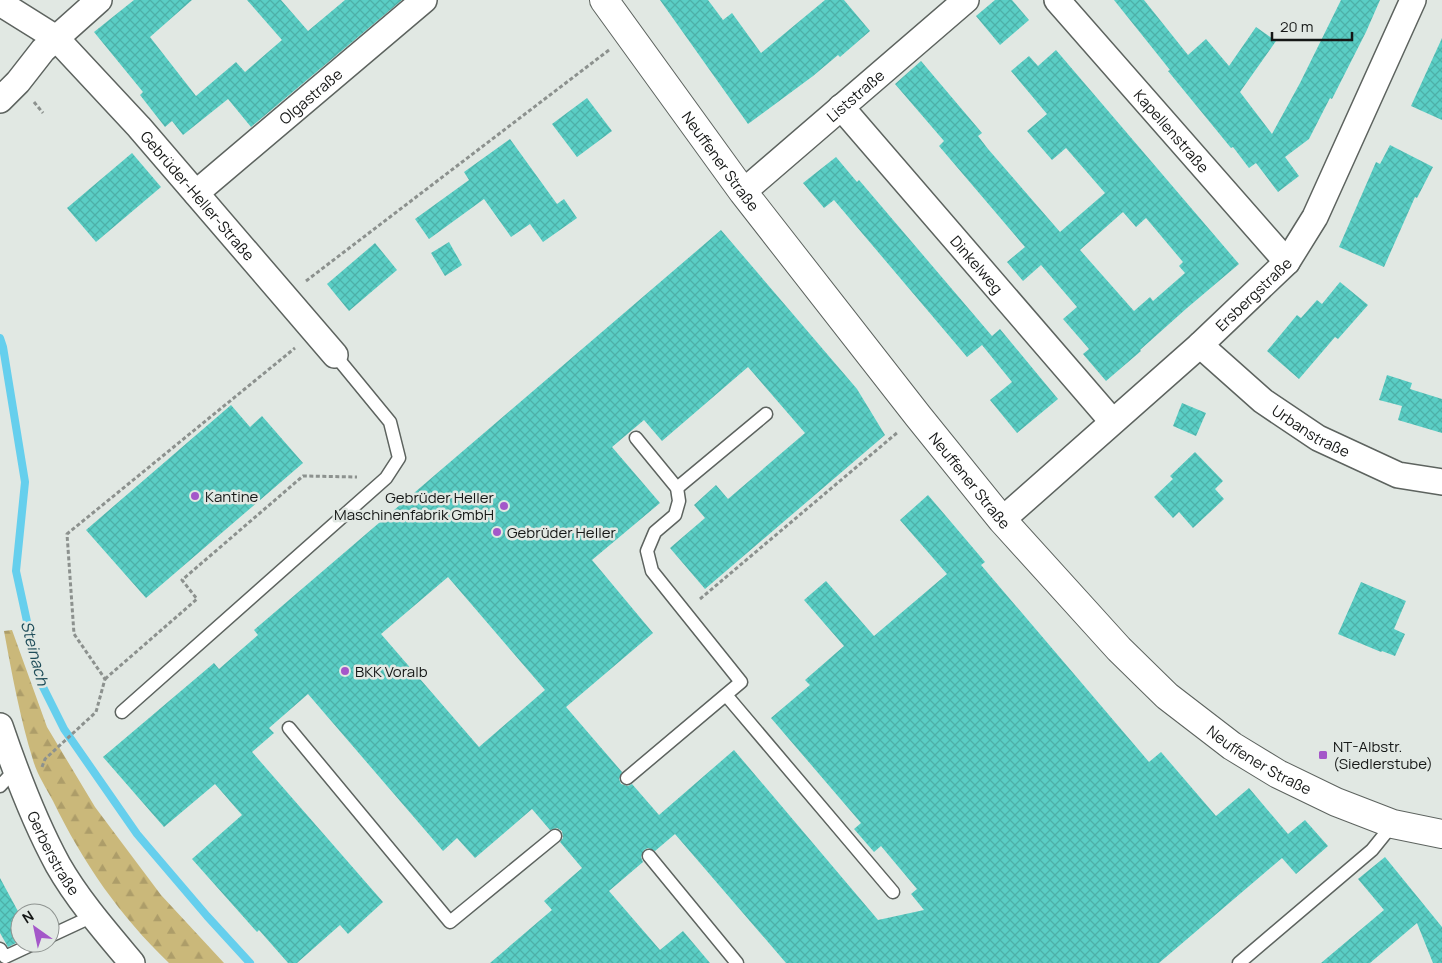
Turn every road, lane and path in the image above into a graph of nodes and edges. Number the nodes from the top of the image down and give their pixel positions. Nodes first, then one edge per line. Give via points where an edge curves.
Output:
1 (99, 0) edge
2 (424, 0) edge
3 (604, 0) edge
4 (966, 0) edge
5 (1057, 0) edge
6 (1413, 0) edge
7 (0, 3) edge
8 (629, 34) junction
9 (49, 44) junction
10 (0, 81) edge
11 (0, 100) edge
12 (841, 107) junction
13 (743, 192) junction
14 (196, 193) junction
15 (1287, 262) junction
16 (285, 297) junction
17 (315, 332) junction
18 (1200, 344) junction
19 (335, 355) joint
20 (766, 414) dead end
21 (1112, 421) junction
22 (636, 438) dead end
23 (888, 440) dead end
24 (386, 478) junction
25 (1442, 482) edge
26 (677, 488) junction
27 (1002, 520) junction
28 (685, 612) junction
29 (105, 679) junction
30 (726, 695) junction
31 (122, 712) dead end
32 (0, 726) edge
33 (289, 728) dead end
34 (45, 759) dead end
35 (8, 778) edge
36 (627, 778) dead end
37 (1393, 824) junction
38 (1442, 834) edge
39 (555, 836) dead end
40 (649, 856) dead end
41 (893, 892) dead end
42 (93, 916) junction
43 (60, 931) edge
44 (0, 949) edge
45 (14, 953) edge
46 (132, 963) edge
47 (737, 963) edge
48 (1239, 963) edge

1 - 9 street
2 - 14 street, Olgastraße
3 - 8 main road, Neuffener Straße
4 - 12 street, Liststraße
5 - 15 street, Kapellenstraße
6 - 15 street, Ersbergstraße via 1315,217
7 - 9 street, Gebrüder-Heller-Straße
8 - 13 main road, Neuffener Straße
8 - 16 path
9 - 10 street
9 - 11 street
9 - 14 street, Gebrüder-Heller-Straße via 139,127
12 - 13 street, Liststraße
12 - 21 street, Dinkelweg
13 - 27 main road, Neuffener Straße
14 - 16 street, Gebrüder-Heller-Straße
15 - 18 street, Ersbergstraße
16 - 17 street, Gebrüder-Heller-Straße
17 - 19 street, Gebrüder-Heller-Straße
17 - 29 path via 67,534 74,634
18 - 21 street, Ersbergstraße
18 - 25 street, Urbanstraße via 1263,401 1318,438 1398,475
19 - 24 lane via 390,422 399,458
20 - 26 lane
21 - 27 street, Ersbergstraße
22 - 26 lane
23 - 28 path
24 - 29 path via 303,476 182,580 197,599
24 - 31 lane
26 - 28 lane via 679,501 674,515 655,532 647,551 652,571
27 - 37 main road, Neuffener Straße via 1119,649 1167,696 1232,746 1278,774 1336,802
28 - 30 lane via 741,682
29 - 34 path via 96,712
30 - 36 lane
30 - 41 lane
32 - 35 street, Gerberstraße
33 - 39 lane via 450,922
35 - 42 street, Gerberstraße via 59,866
37 - 38 main road, Neuffener Straße
37 - 48 lane via 1372,850
40 - 47 lane
42 - 43 lane
42 - 46 street, Gerberstraße
44 - 45 lane via 5,957

